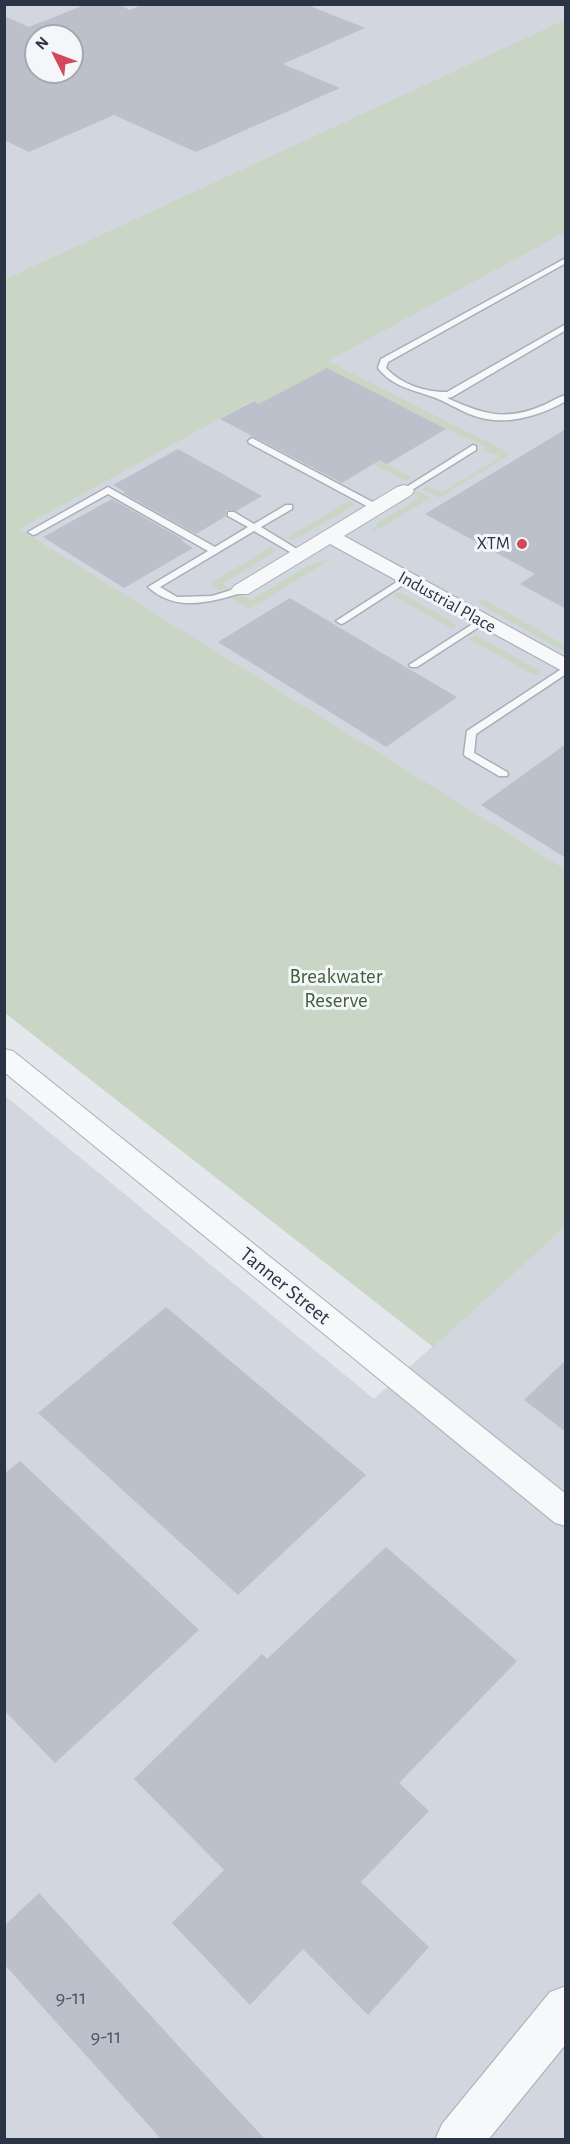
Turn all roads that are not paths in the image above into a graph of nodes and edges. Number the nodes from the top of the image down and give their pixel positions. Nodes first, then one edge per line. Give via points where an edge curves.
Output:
1 (566, 260) edge
2 (566, 326) edge
3 (436, 396) junction
4 (566, 397) edge
5 (252, 441) dead end
6 (473, 448) dead end
7 (404, 491) joint
8 (289, 507) dead end
9 (377, 508) junction
10 (231, 514) dead end
11 (255, 528) junction
12 (33, 532) dead end
13 (330, 536) junction
14 (215, 551) junction
15 (300, 554) junction
16 (406, 579) junction
17 (241, 590) joint
18 (341, 621) dead end
19 (482, 621) junction
20 (414, 665) dead end
21 (566, 668) edge
22 (503, 774) dead end
23 (4, 1058) edge
24 (566, 1513) edge
25 (566, 2008) edge
26 (458, 2139) edge

1 - 3 lane via 384,361 382,368 387,375
2 - 3 lane via 449,395
3 - 4 lane via 497,419 553,405
5 - 9 lane
6 - 7 lane
7 - 9 street
8 - 11 lane
9 - 13 street
10 - 11 lane
11 - 14 lane
11 - 15 lane
12 - 14 lane via 108,490
13 - 15 street
13 - 16 street, Industrial Place
14 - 17 lane via 153,587 175,600 213,599
15 - 17 street
16 - 18 lane
16 - 19 street, Industrial Place
19 - 20 lane
19 - 21 street, Industrial Place
21 - 22 lane via 471,733 469,754
23 - 24 street, Tanner Street
25 - 26 street

